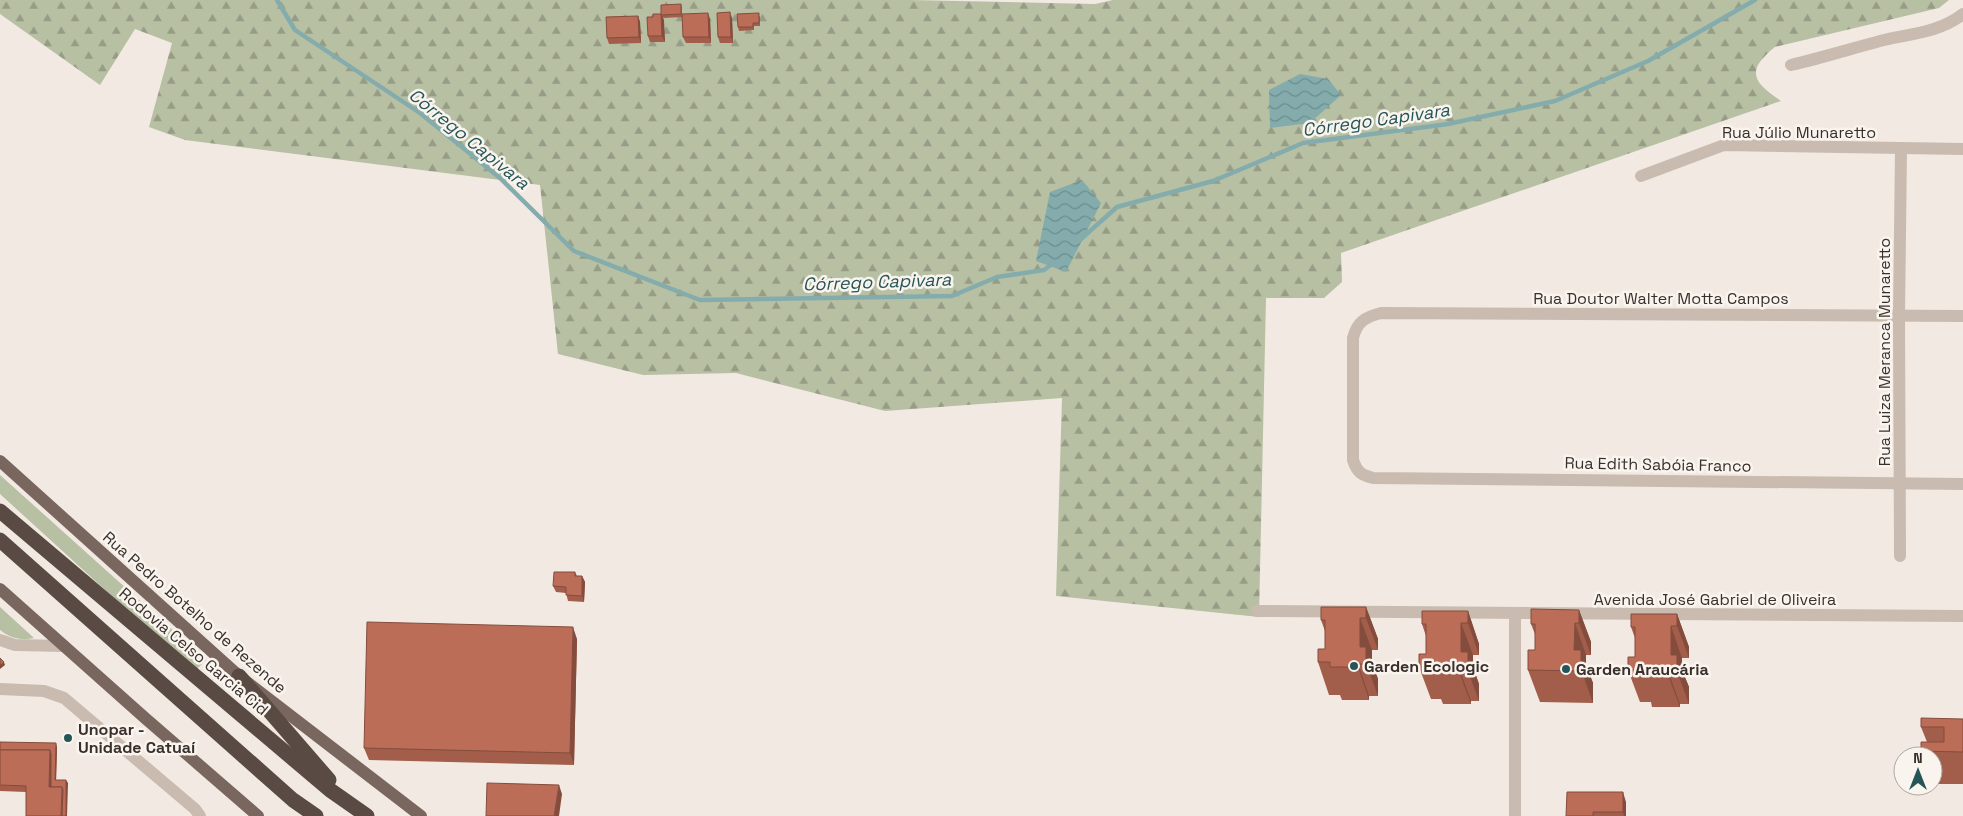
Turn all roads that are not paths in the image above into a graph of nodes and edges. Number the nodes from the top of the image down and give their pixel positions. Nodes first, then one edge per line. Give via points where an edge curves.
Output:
1 (1963, 14) edge
2 (1791, 65) dead end
3 (1901, 149) junction
4 (1963, 149) edge
5 (1641, 176) dead end
6 (1899, 316) junction
7 (1963, 316) edge
8 (0, 461) edge
9 (1356, 470) joint
10 (1900, 483) junction
11 (1963, 484) edge
12 (0, 511) edge
13 (0, 540) edge
14 (1900, 556) dead end
15 (0, 589) edge
16 (1257, 611) dead end
17 (1515, 614) junction
18 (1963, 616) edge
19 (0, 640) edge
20 (64, 646) junction
21 (239, 676) junction
22 (0, 689) edge
23 (294, 800) junction
24 (352, 805) junction
25 (200, 816) edge
26 (258, 816) edge
27 (311, 816) edge
28 (316, 816) edge
29 (367, 816) edge
30 (421, 816) edge
31 (1515, 816) edge

1 - 2 street via 1953,23 1930,31
3 - 4 street, Rua Júlio Munaretto
3 - 5 street, Rua Júlio Munaretto via 1724,145
3 - 6 street, Rua Luiza Meranca Munaretto
6 - 7 street, Rua Doutor Walter Motta Campos
6 - 9 street, Rua Doutor Walter Motta Campos via 1381,313 1360,321 1353,338 1353,451
6 - 10 street, Rua Luiza Meranca Munaretto
8 - 21 main road, Rua Pedro Botelho de Rezende
9 - 10 street, Rua Edith Sabóia Franco via 1373,478
10 - 11 street, Rua Edith Sabóia Franco
10 - 14 street, Rua Luiza Meranca Munaretto
12 - 24 highway, Rodovia Celso Garcia Cid via 330,790
13 - 23 highway
15 - 20 main road
16 - 17 street, Avenida José Gabriel de Oliveira
17 - 18 street, Avenida José Gabriel de Oliveira
17 - 31 street
19 - 20 street via 15,645
20 - 26 main road
21 - 24 highway
21 - 30 main road, Rua Pedro Botelho de Rezende
22 - 25 street via 44,691 64,698
23 - 27 highway
23 - 28 highway
24 - 29 highway, Rodovia Celso Garcia Cid

